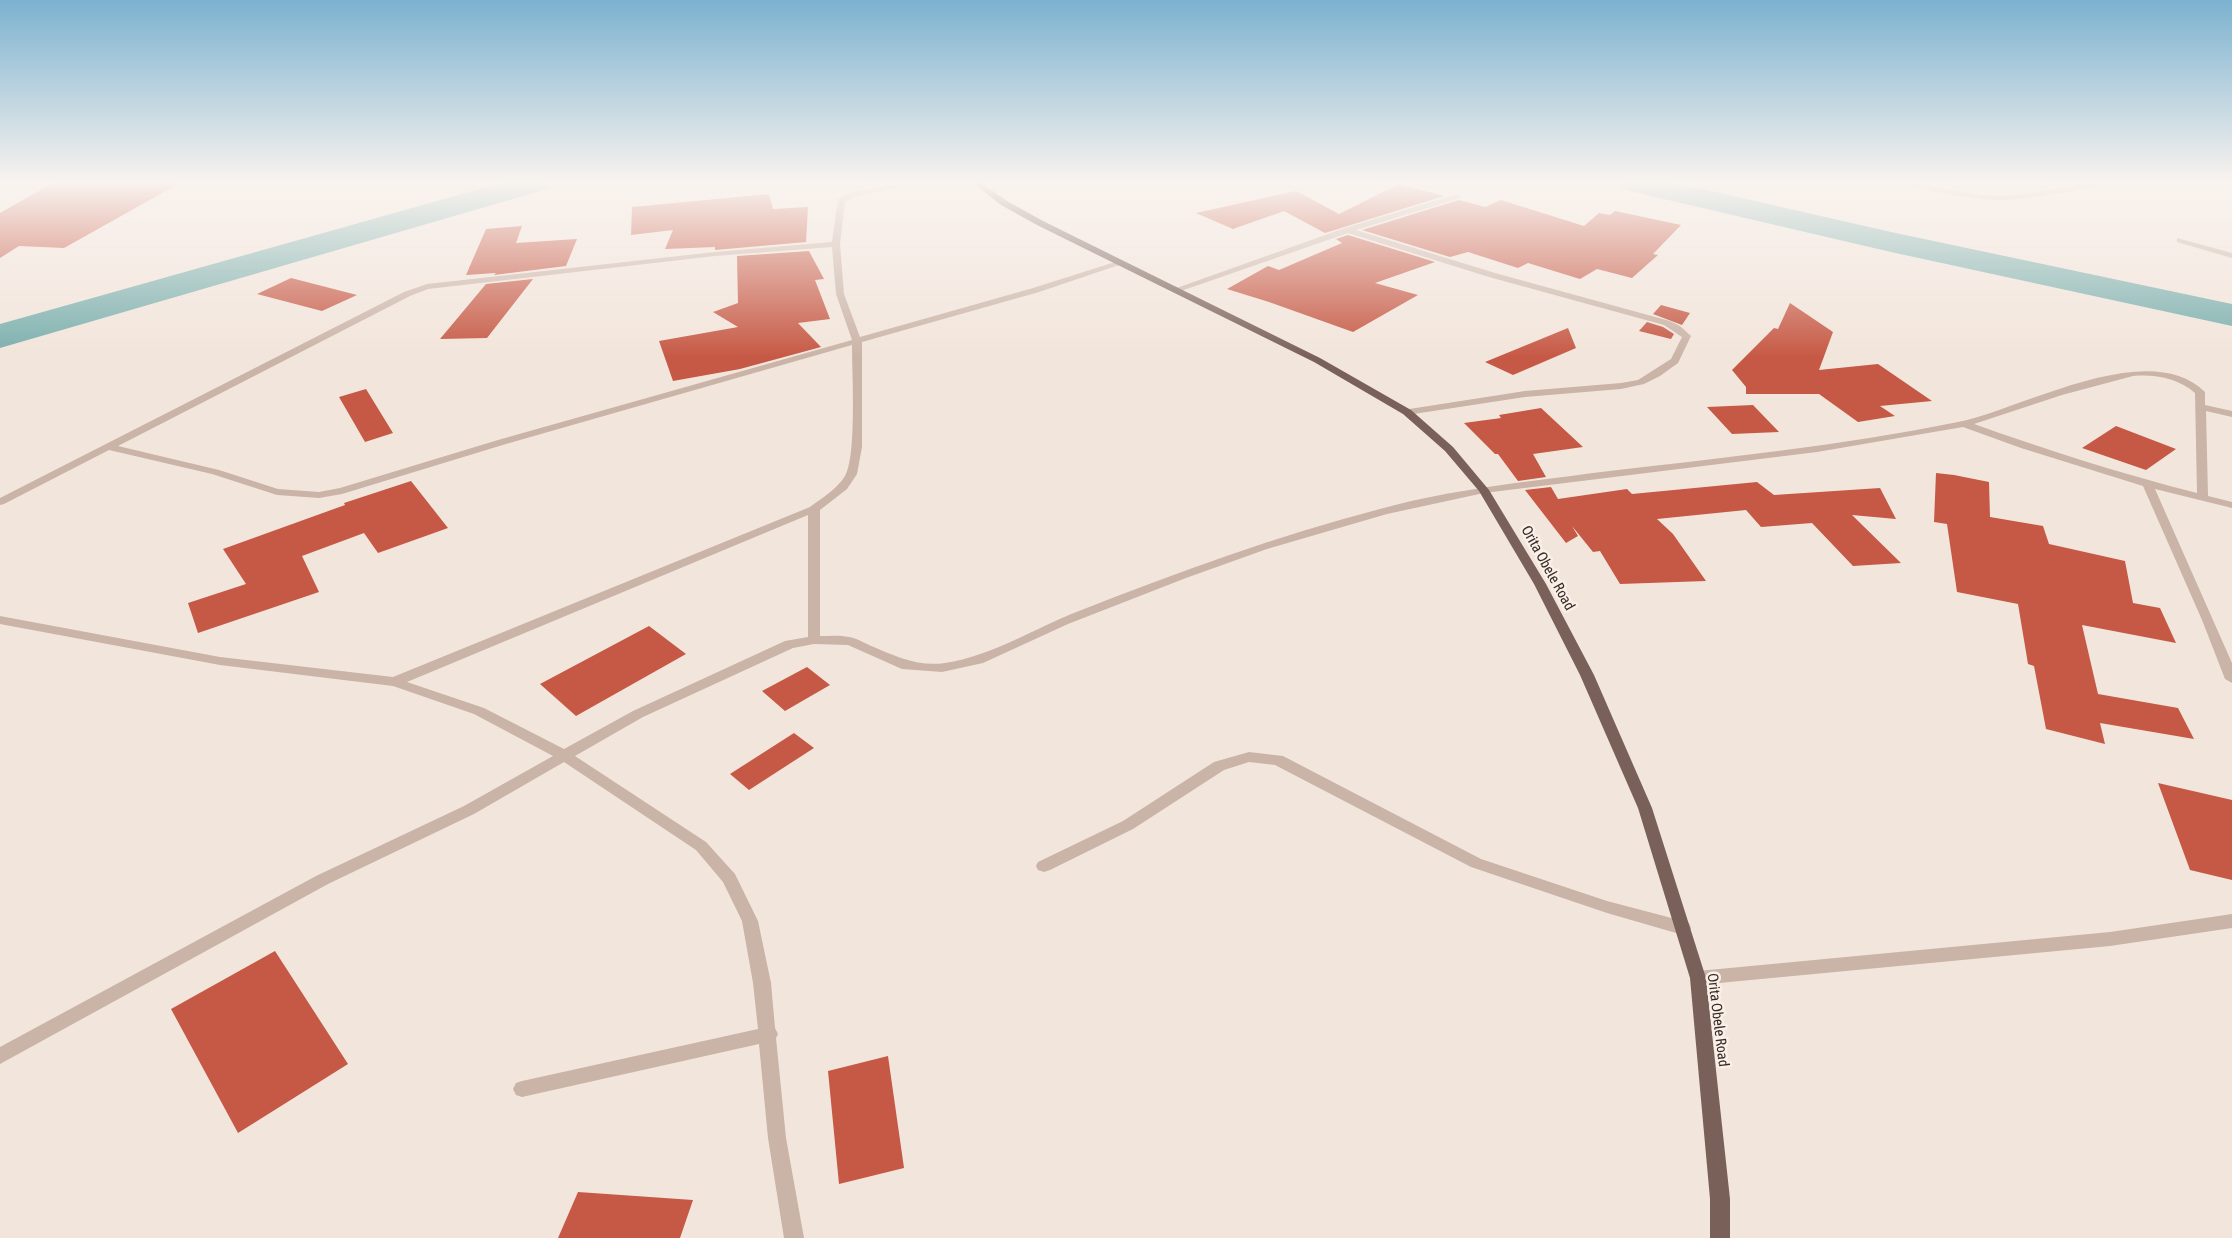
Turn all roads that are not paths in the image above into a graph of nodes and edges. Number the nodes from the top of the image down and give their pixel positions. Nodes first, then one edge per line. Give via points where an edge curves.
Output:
1 (836, 241) edge
2 (1074, 241) edge
3 (1317, 241) edge
4 (1382, 241) edge
5 (2183, 241) edge
6 (836, 244) junction
7 (2232, 256) edge
8 (1118, 264) junction
9 (1175, 290) junction
10 (857, 341) junction
11 (2200, 407) junction
12 (1407, 412) junction
13 (2232, 414) edge
14 (1964, 424) junction
15 (109, 447) junction
16 (2147, 484) junction
17 (1484, 490) junction
18 (2203, 498) junction
19 (0, 502) edge
20 (2232, 505) edge
21 (814, 509) junction
22 (0, 620) edge
23 (814, 640) junction
24 (2232, 679) edge
25 (394, 682) junction
26 (565, 756) junction
27 (1044, 866) dead end
28 (2232, 921) edge
29 (1683, 928) junction
30 (1698, 978) junction
31 (769, 1034) junction
32 (0, 1056) edge
33 (522, 1089) dead end
34 (794, 1238) edge
35 (1720, 1238) edge

1 - 6 street
2 - 8 main road, Orita Obele Road
3 - 9 street
4 - 12 street via 1667,324 1687,336 1675,360 1641,382 1525,394
5 - 7 street
6 - 10 street via 840,294
6 - 15 street via 715,254 427,287
8 - 9 main road, Orita Obele Road
8 - 10 street
9 - 12 main road, Orita Obele Road via 1316,360
10 - 15 street via 342,492 319,495 276,492 215,472
10 - 21 street via 858,447 852,474 844,487
11 - 13 street
11 - 14 street via 2200,392 2194,386 2176,379 2141,373 2056,393
11 - 18 street
12 - 17 main road, Orita Obele Road via 1449,449
14 - 16 street
14 - 17 street via 1808,450
15 - 19 street
16 - 18 street
16 - 24 street
17 - 23 street via 1384,511 1263,547 1064,621 978,660 942,668 908,666 850,641
17 - 29 main road, Orita Obele Road via 1540,584 1587,674 1645,808
18 - 20 street
21 - 23 street
21 - 25 street
22 - 25 street via 220,661
23 - 26 street via 790,644 703,683 638,714
25 - 26 street via 479,711
26 - 31 street via 701,846 729,878 750,922
26 - 32 street via 469,810 322,880
27 - 29 street via 1128,825 1218,766 1249,757 1278,760 1476,863 1607,907
28 - 30 street via 2110,939
29 - 30 main road, Orita Obele Road
30 - 35 main road, Orita Obele Road via 1720,1198
31 - 33 street
31 - 34 street via 777,1138

